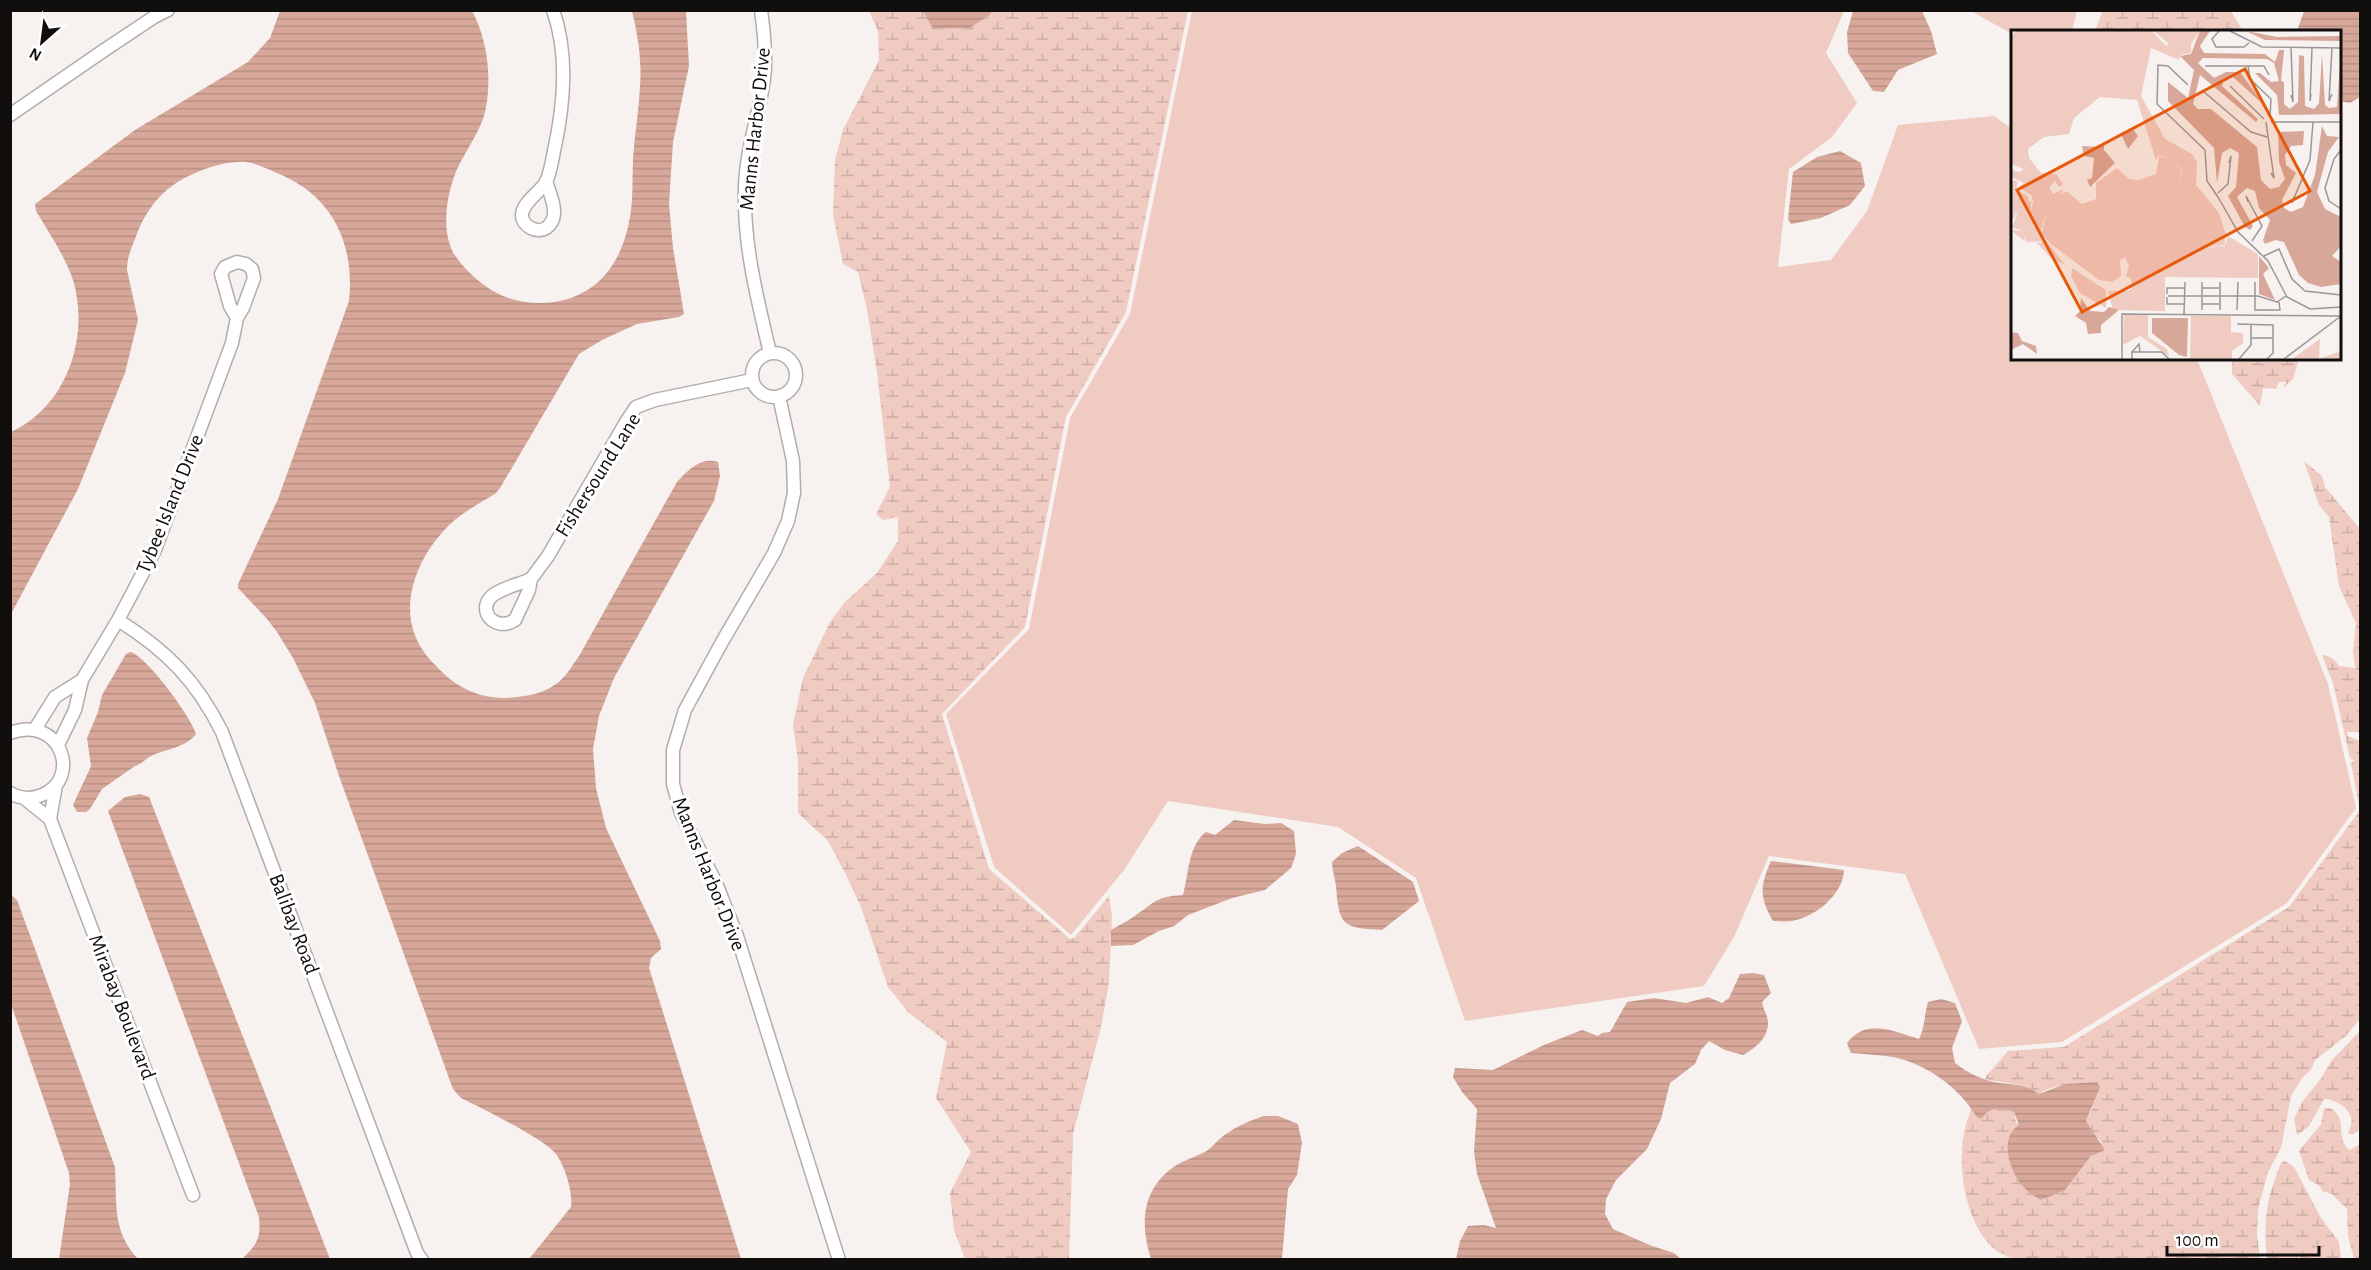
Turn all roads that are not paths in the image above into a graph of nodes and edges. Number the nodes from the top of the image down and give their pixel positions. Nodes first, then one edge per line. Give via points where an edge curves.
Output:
1 (168, 10) edge
2 (552, 10) edge
3 (761, 10) edge
4 (155, 14) edge
5 (10, 115) edge
6 (546, 182) dead end
7 (237, 318) dead end
8 (770, 353) junction
9 (752, 380) junction
10 (779, 396) junction
11 (531, 579) dead end
12 (118, 620) junction
13 (82, 680) junction
14 (58, 695) junction
15 (76, 706) junction
16 (14, 729) edge
17 (35, 729) junction
18 (58, 746) junction
19 (56, 784) junction
20 (15, 796) edge
21 (50, 819) junction
22 (194, 1195) dead end
23 (422, 1260) edge
24 (839, 1260) edge

1 - 4 street
2 - 6 street via 562,53 563,86 560,123
3 - 8 street, Manns Harbor Drive via 764,77 745,185 746,239
4 - 5 street
7 - 12 street, Tybee Island Drive via 232,343 155,549
8 - 9 street via 753,366
8 - 10 street via 784,355 796,374 791,388
9 - 10 street via 759,392
9 - 11 street, Fishersound Lane via 655,400 636,408
10 - 24 street, Manns Harbor Drive via 793,461 794,493 788,520 774,553 685,710 673,750 673,784 681,813 737,936
12 - 13 street, Tybee Island Drive
12 - 23 street, Balibay Road via 177,665 200,692 222,732
13 - 14 street, Tybee Island Drive
13 - 15 street, Tybee Island Drive
14 - 15 street
14 - 17 street, Tybee Island Drive
15 - 18 street, Tybee Island Drive
16 - 17 street
17 - 18 street
18 - 19 street via 63,765
19 - 20 street via 48,793 36,797
19 - 21 street
20 - 21 street
21 - 22 street, Mirabay Boulevard

